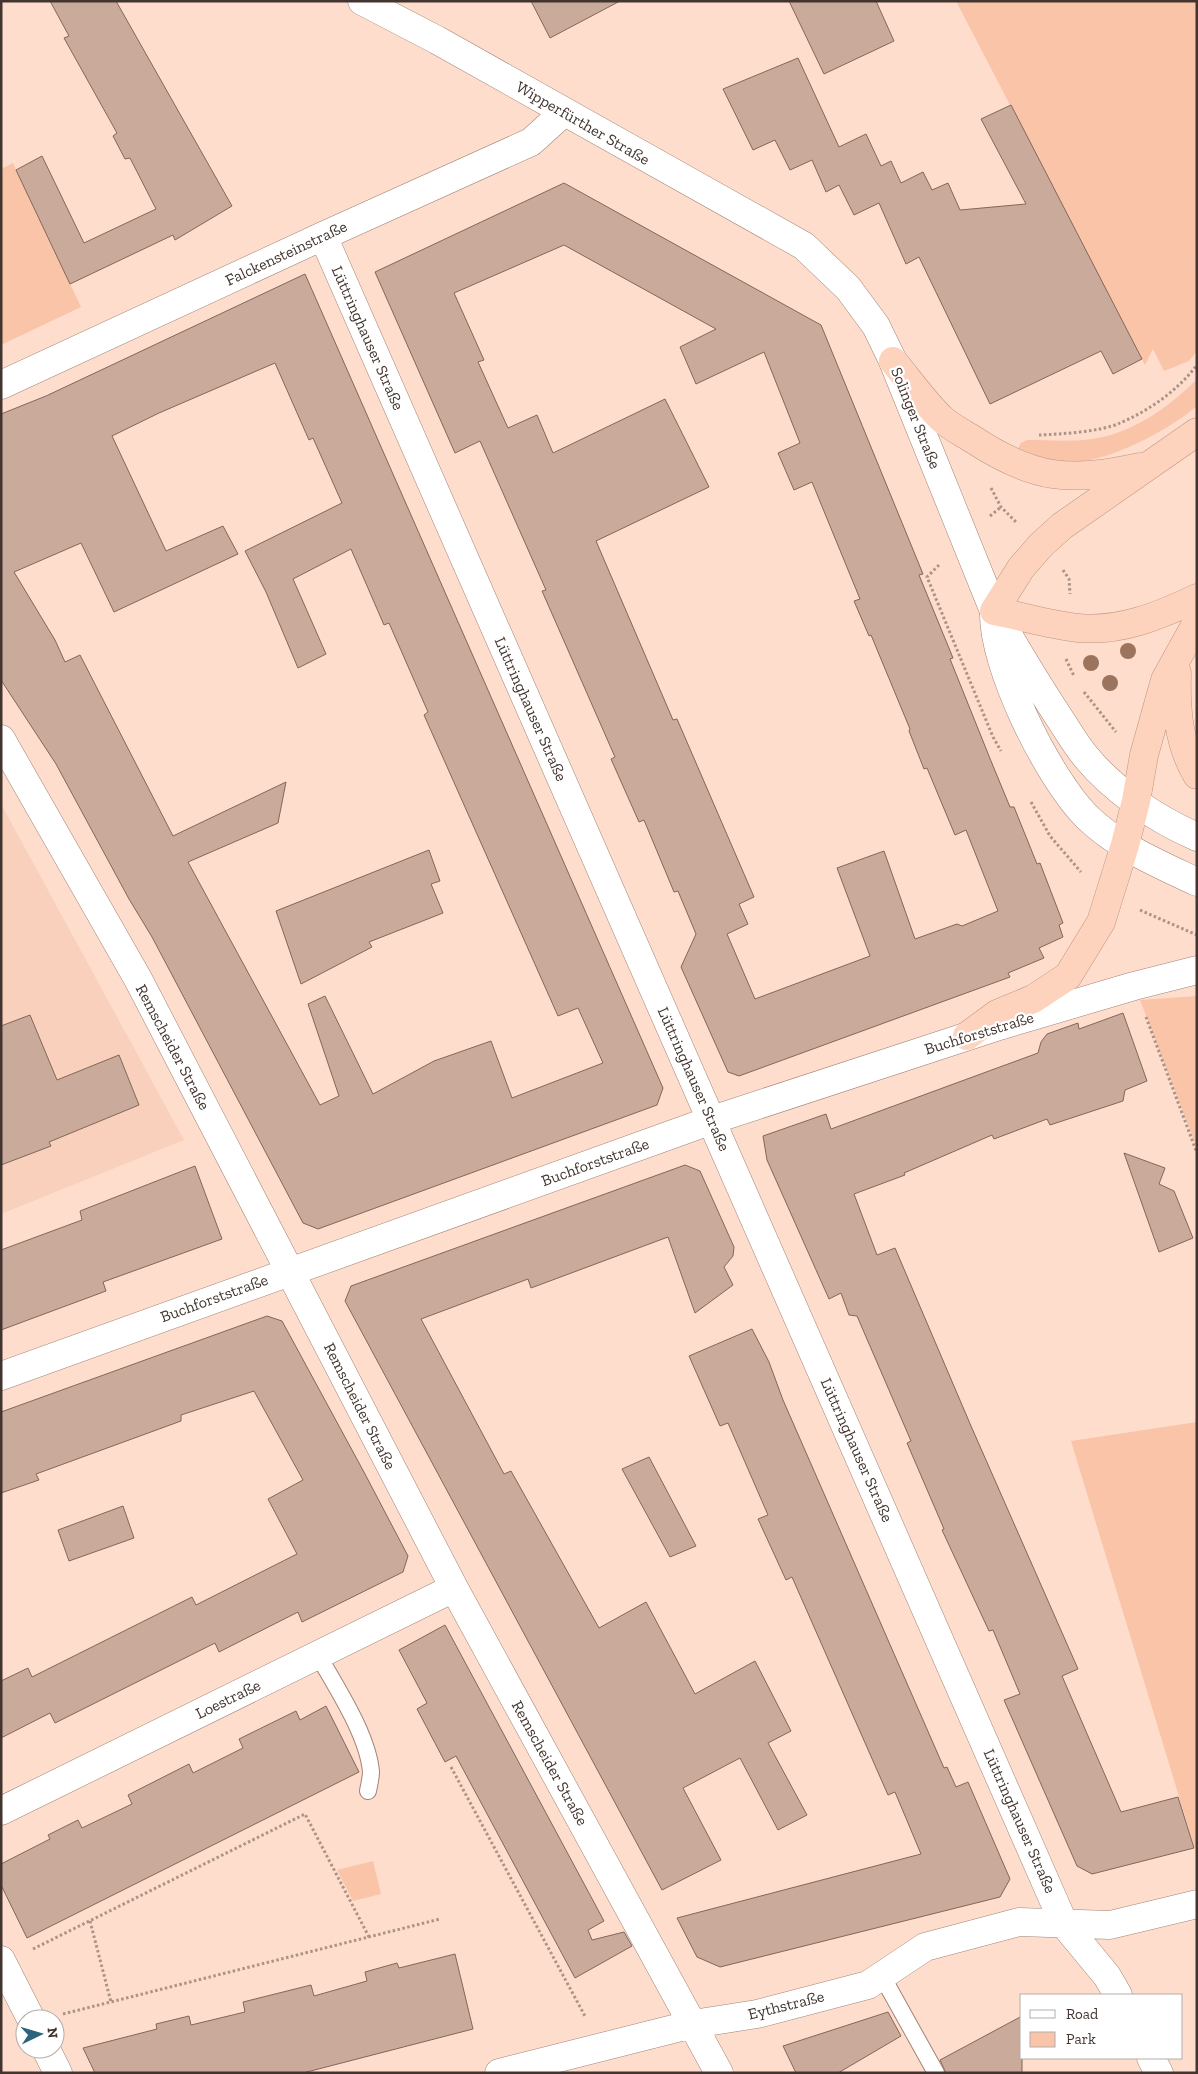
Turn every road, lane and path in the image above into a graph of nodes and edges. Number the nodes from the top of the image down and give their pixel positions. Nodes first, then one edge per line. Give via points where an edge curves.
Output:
1 (362, 1) edge
2 (564, 112) junction
3 (323, 236) junction
4 (804, 246) joint
5 (893, 361) junction
6 (1197, 365) edge
7 (1, 385) edge
8 (1197, 432) edge
9 (997, 455) junction
10 (1151, 465) junction
11 (1197, 598) edge
12 (994, 611) junction
13 (1197, 622) edge
14 (1178, 654) junction
15 (1, 738) edge
16 (1197, 775) edge
17 (1136, 801) junction
18 (1197, 837) edge
19 (1125, 845) junction
20 (1197, 882) edge
21 (1109, 896) junction
22 (1197, 935) edge
23 (1197, 970) edge
24 (1134, 986) junction
25 (967, 1036) junction
26 (712, 1120) junction
27 (1197, 1153) edge
28 (290, 1270) junction
29 (1, 1376) edge
30 (454, 1588) junction
31 (318, 1655) junction
32 (451, 1767) dead end
33 (368, 1792) dead end
34 (1, 1811) edge
35 (1197, 1904) edge
36 (440, 1919) dead end
37 (90, 1921) junction
38 (1064, 1924) junction
39 (369, 1937) junction
40 (2, 1962) edge
41 (882, 1976) junction
42 (1117, 1994) edge
43 (111, 2002) junction
44 (36, 2009) edge
45 (65, 2013) edge
46 (694, 2024) junction
47 (601, 2047) junction
48 (51, 2059) edge
49 (1152, 2059) edge
50 (58, 2073) edge
51 (499, 2073) edge
52 (719, 2073) edge
53 (936, 2073) edge
54 (1159, 2073) edge

1 - 2 street, Wipperfürther Straße
2 - 3 street, Falckensteinstraße via 531,142
2 - 4 street, Wipperfürther Straße
3 - 7 street, Falckensteinstraße
3 - 26 street, Lüttringhauser Straße
4 - 5 street, Solinger Straße via 848,288 876,326
5 - 9 highway via 942,419
5 - 12 street, Solinger Straße
6 - 9 path via 1170,394 1119,424 1068,434 1013,435
8 - 10 highway
9 - 10 highway via 1045,474 1071,477
10 - 12 highway via 1062,526 1041,545 1021,568
11 - 12 highway via 1158,616 1119,626 1078,628
12 - 17 street, Solinger Straße via 1085,756 1108,780
12 - 19 street, Solinger Straße via 993,626 1000,659 1039,747 1086,816
13 - 14 highway
14 - 16 highway via 1176,706 1180,731
14 - 17 highway via 1165,680 1144,755
15 - 28 street, Remscheider Straße via 138,979
17 - 18 street, Solinger Straße via 1161,819
17 - 19 highway
19 - 20 street, Solinger Straße
19 - 21 highway
21 - 22 path
21 - 25 highway via 1100,922 1068,976 1032,999 997,1014
23 - 24 street, Buchforststraße
24 - 25 street, Buchforststraße
24 - 27 path
25 - 26 street, Buchforststraße
26 - 28 street, Buchforststraße
26 - 38 street, Lüttringhauser Straße
28 - 29 street, Buchforststraße
28 - 30 street, Remscheider Straße
30 - 31 street, Loestraße
30 - 46 street, Remscheider Straße
31 - 33 lane via 366,1750 371,1773
31 - 34 street, Loestraße
32 - 47 path
35 - 38 street, Eythstraße via 1110,1925
36 - 39 path
37 - 39 path via 305,1814
37 - 40 path
37 - 43 path
38 - 41 street, Eythstraße via 1019,1922 925,1947
38 - 42 street via 1107,1976
39 - 43 path
40 - 44 street
41 - 46 street, Eythstraße via 868,1985 776,2009
41 - 53 lane
43 - 45 path
46 - 47 street, Eythstraße
46 - 52 street, Remscheider Straße
47 - 51 street, Eythstraße
48 - 50 street
49 - 54 street

